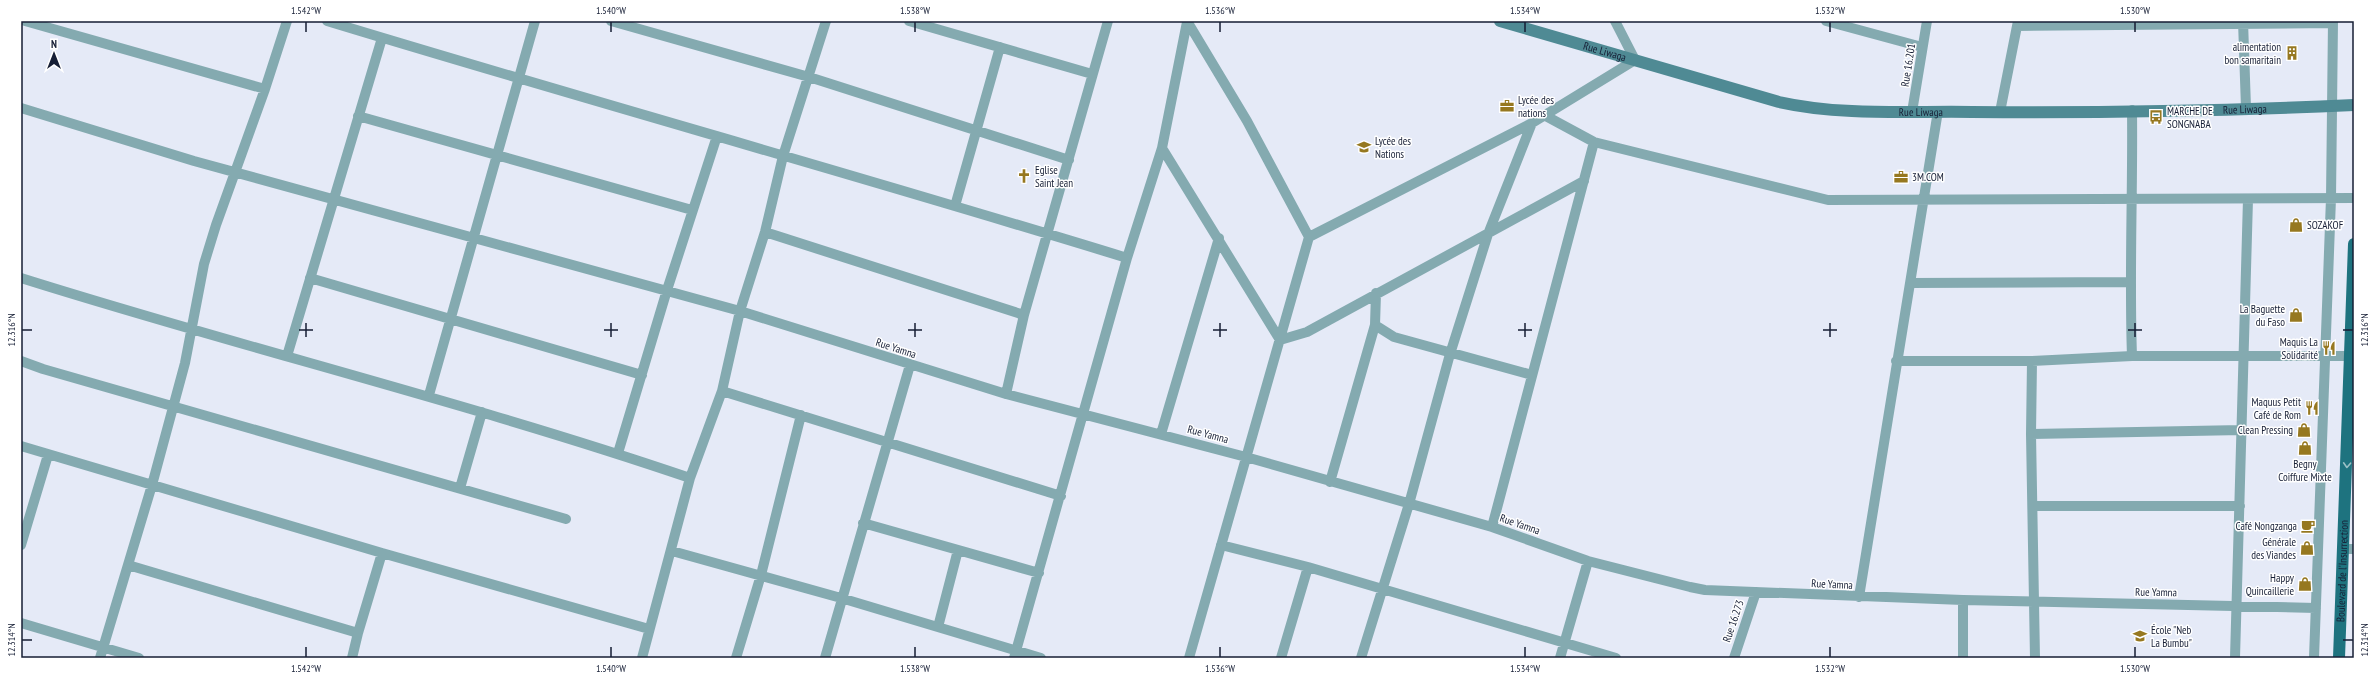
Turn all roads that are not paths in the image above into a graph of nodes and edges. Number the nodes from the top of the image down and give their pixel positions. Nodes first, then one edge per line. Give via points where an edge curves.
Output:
1 (25, 21) edge
2 (287, 21) edge
3 (327, 21) edge
4 (535, 21) edge
5 (611, 21) edge
6 (826, 21) edge
7 (909, 21) edge
8 (1108, 21) edge
9 (1187, 21) edge
10 (1500, 21) edge
11 (1614, 21) edge
12 (1828, 21) edge
13 (1927, 21) edge
14 (2243, 22) edge
15 (2334, 22) edge
16 (2018, 23) edge
17 (382, 38) junction
18 (1000, 47) junction
19 (1922, 47) junction
20 (1635, 60) junction
21 (1092, 74) junction
22 (809, 77) junction
23 (519, 80) junction
24 (265, 89) junction
25 (2354, 105) edge
26 (2334, 106) junction
27 (21, 108) edge
28 (2246, 108) junction
29 (2132, 110) junction
30 (1938, 111) junction
31 (1912, 112) junction
32 (2000, 112) junction
33 (1544, 115) junction
34 (358, 116) junction
35 (1532, 122) junction
36 (976, 130) junction
37 (717, 136) junction
38 (1594, 142) junction
39 (1162, 148) junction
40 (498, 154) junction
41 (783, 156) junction
42 (1069, 160) junction
43 (236, 172) junction
44 (1584, 181) junction
45 (2331, 198) junction
46 (2354, 198) edge
47 (333, 199) junction
48 (2248, 199) junction
49 (2133, 200) junction
50 (1924, 201) junction
51 (955, 206) junction
52 (692, 210) junction
53 (766, 232) junction
54 (1046, 233) junction
55 (1488, 234) junction
56 (474, 237) junction
57 (1310, 237) junction
58 (1219, 238) junction
59 (2354, 244) edge
60 (1127, 258) junction
61 (21, 278) edge
62 (310, 278) junction
63 (2129, 282) junction
64 (1910, 283) junction
65 (666, 290) junction
66 (1376, 293) junction
67 (740, 311) junction
68 (1024, 315) junction
69 (451, 318) junction
70 (1375, 325) junction
71 (192, 331) junction
72 (1280, 340) junction
73 (1450, 354) junction
74 (287, 356) junction
75 (2132, 356) junction
76 (2243, 356) junction
77 (2325, 356) junction
78 (2352, 356) junction
79 (21, 361) edge
80 (1896, 361) junction
81 (2032, 361) junction
82 (910, 365) junction
83 (642, 375) junction
84 (1532, 375) junction
85 (722, 391) junction
86 (1006, 394) junction
87 (429, 395) junction
88 (174, 406) junction
89 (482, 412) junction
90 (1083, 413) junction
91 (801, 415) junction
92 (2242, 430) junction
93 (1161, 434) junction
94 (2031, 434) junction
95 (887, 442) junction
96 (21, 446) edge
97 (618, 453) junction
98 (48, 455) junction
99 (1246, 457) junction
100 (690, 478) junction
101 (1330, 482) junction
102 (152, 485) junction
103 (460, 488) junction
104 (1062, 496) junction
105 (1409, 504) junction
106 (2033, 506) junction
107 (2240, 506) junction
108 (566, 519) dead end
109 (863, 523) junction
110 (1492, 527) junction
111 (22, 538) edge
112 (1221, 545) junction
113 (2348, 549) edge
114 (958, 550) junction
115 (672, 551) junction
116 (382, 554) junction
117 (1588, 561) junction
118 (128, 565) junction
119 (1308, 567) junction
120 (1039, 573) junction
121 (761, 575) junction
122 (1381, 588) junction
123 (1756, 592) junction
124 (1859, 597) junction
125 (841, 598) junction
126 (1963, 600) junction
127 (2033, 602) junction
128 (2237, 606) junction
129 (2316, 608) junction
130 (21, 623) edge
131 (938, 627) junction
132 (649, 630) junction
133 (358, 633) junction
134 (1565, 641) junction
135 (103, 647) junction
136 (1015, 654) edge
137 (100, 658) edge
138 (139, 658) edge
139 (352, 658) edge
140 (642, 658) edge
141 (736, 658) edge
142 (825, 658) edge
143 (1041, 658) edge
144 (1189, 658) edge
145 (1280, 658) edge
146 (1361, 658) edge
147 (1560, 658) edge
148 (1616, 658) edge
149 (1734, 658) edge
150 (1964, 658) edge
151 (2035, 658) edge
152 (2235, 658) edge
153 (2314, 658) edge
154 (2339, 658) edge

1 - 24 street
2 - 24 street
3 - 17 street
4 - 23 street
5 - 22 street
6 - 22 street
7 - 18 street
8 - 21 street
9 - 39 street
9 - 57 street via 1247,121
10 - 20 main road, Rue Liwaga
11 - 20 street
12 - 19 street
13 - 19 street, Rue 16.201
14 - 15 street
14 - 16 street
14 - 28 street
15 - 26 street
16 - 32 street
17 - 23 street
17 - 34 street
18 - 21 street
18 - 36 street
19 - 31 street, Rue 16.201
20 - 31 main road, Rue Liwaga via 1807,108
20 - 33 street
21 - 42 street
22 - 36 street
22 - 41 street
23 - 37 street
23 - 40 street
24 - 43 street
25 - 26 main road, Rue Liwaga
26 - 28 main road, Rue Liwaga
26 - 45 street
27 - 43 street, Rue Yamna
28 - 29 main road, Rue Liwaga
29 - 32 main road, Rue Liwaga
29 - 49 street
30 - 31 main road, Rue Liwaga
30 - 32 main road, Rue Liwaga
30 - 50 street
33 - 35 street
33 - 38 street
34 - 40 street
34 - 47 street
35 - 55 street
35 - 57 street
36 - 42 street
36 - 51 street
37 - 41 street
37 - 52 street
38 - 44 street
38 - 50 street via 1828,200
39 - 58 street
39 - 60 street
40 - 52 street
40 - 56 street
41 - 51 street
41 - 53 street
42 - 54 street
43 - 47 street, Rue Yamna
43 - 71 street via 220,209 204,264
44 - 55 street
44 - 84 street
45 - 46 street
45 - 48 street
45 - 77 street
47 - 56 street, Rue Yamna
47 - 62 street
48 - 49 street
48 - 76 street
49 - 50 street
49 - 63 street
50 - 64 street
51 - 54 street
52 - 65 street
53 - 67 street
53 - 68 street
54 - 60 street
54 - 68 street
55 - 66 street
55 - 73 street
56 - 65 street, Rue Yamna
56 - 69 street
57 - 72 street
58 - 72 street
58 - 93 street
59 - 78 main road, Boulevard de l'Insurrection
60 - 90 street
61 - 71 street
62 - 69 street
62 - 74 street
63 - 64 street
63 - 75 street
64 - 80 street
65 - 67 street, Rue Yamna
65 - 83 street
66 - 70 street
66 - 72 street via 1307,332
67 - 82 street, Rue Yamna
67 - 85 street
68 - 86 street
69 - 83 street
69 - 87 street
70 - 73 street via 1394,337
70 - 101 street
71 - 74 street
71 - 88 street
72 - 99 street
73 - 84 street
73 - 105 street
74 - 87 street
75 - 76 street
75 - 81 street
76 - 77 street
76 - 92 street
77 - 78 street
77 - 129 street
78 -> 113 main road, Boulevard de l'Insurrection
79 - 88 street
80 - 81 street
80 - 124 street
81 - 94 street
82 - 86 street, Rue Yamna
82 - 95 street
83 - 97 street
84 - 110 street
85 - 91 street
85 - 100 street
86 - 90 street, Rue Yamna
87 - 89 street
88 - 102 street
88 - 103 street
89 - 97 street
89 - 103 street
90 - 93 street, Rue Yamna
90 - 104 street
91 - 95 street
91 - 121 street
92 - 94 street
92 - 107 street
93 - 99 street, Rue Yamna
94 - 106 street
95 - 104 street
95 - 109 street
96 - 98 street
97 - 100 street
98 - 102 street
98 - 111 street
99 - 101 street, Rue Yamna
99 - 112 street
100 - 115 street
101 - 105 street, Rue Yamna
102 - 116 street
102 - 118 street
103 - 108 street
104 - 120 street
105 - 110 street, Rue Yamna
105 - 122 street
106 - 107 street
106 - 127 street
107 - 128 street
109 - 114 street
109 - 125 street
110 - 117 street, Rue Yamna
112 - 119 street
112 - 144 street
113 - 154 main road, Boulevard de l'Insurrection
114 - 120 street
114 - 131 street
115 - 121 street
115 - 132 street
116 - 132 street
116 - 133 street
117 - 123 street, Rue Yamna via 1690,587
117 - 134 street
118 - 133 street
118 - 135 street
119 - 122 street
119 - 145 street
120 - 136 street
121 - 125 street
121 - 141 street
122 - 134 street
122 - 146 street
123 - 124 street, Rue Yamna
123 - 149 street, Rue 16.273
124 - 126 street, Rue Yamna
125 - 131 street
125 - 142 street
126 - 127 street, Rue Yamna
126 - 150 street
127 - 128 street, Rue Yamna
127 - 151 street
128 - 129 street, Rue Yamna
128 - 152 street
129 - 153 street
130 - 135 street
131 - 136 street
132 - 140 street
133 - 139 street
134 - 147 street
134 - 148 street
135 - 137 street
135 - 138 street
136 - 143 street

